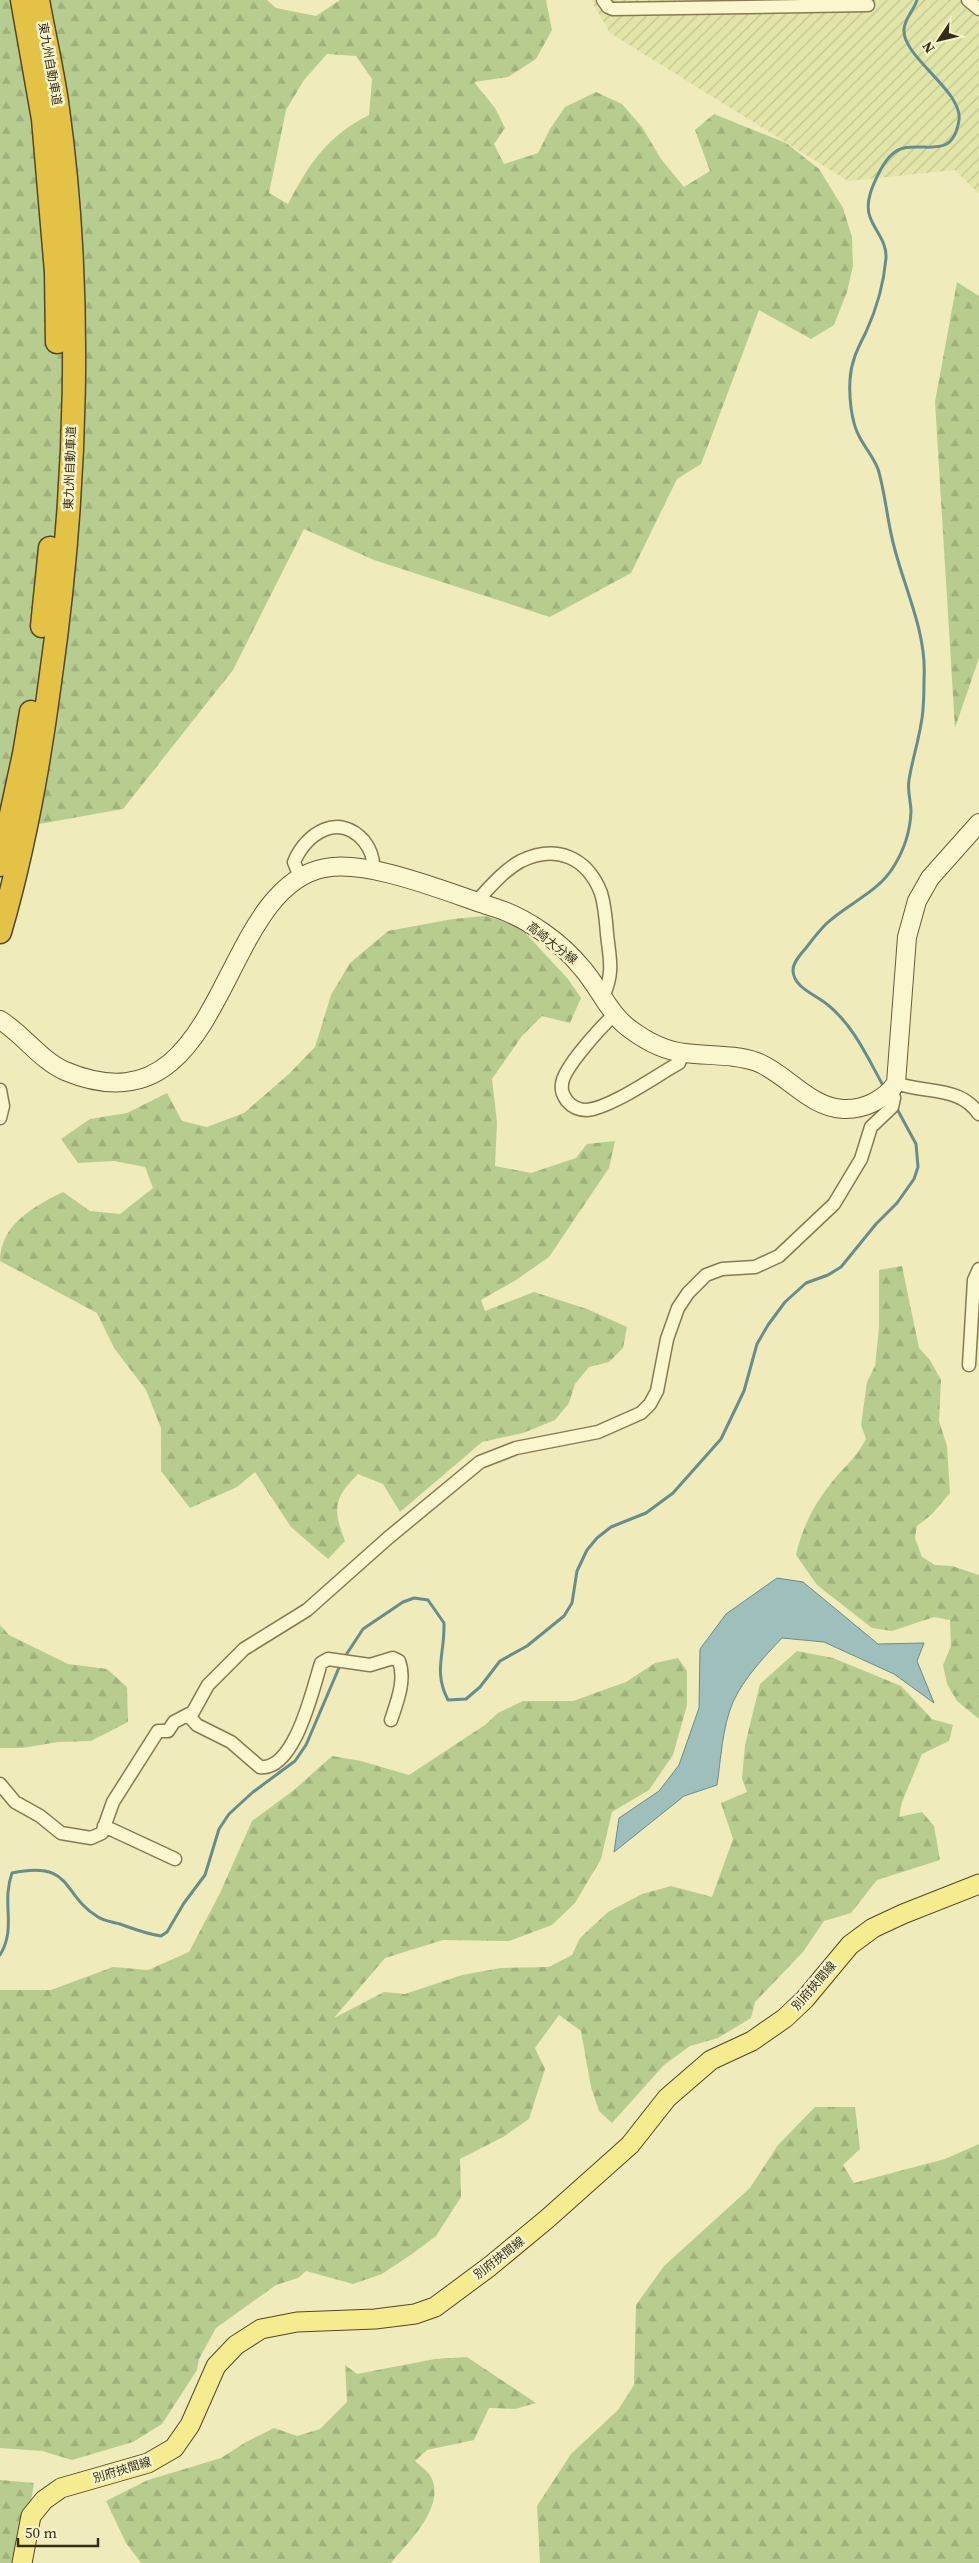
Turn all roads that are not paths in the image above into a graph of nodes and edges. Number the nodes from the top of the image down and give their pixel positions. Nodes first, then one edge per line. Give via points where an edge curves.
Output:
1 (22, 0) edge
2 (38, 0) edge
3 (603, 0) edge
4 (968, 0) edge
5 (790, 3) edge
6 (868, 5) dead end
7 (979, 9) edge
8 (55, 589) junction
9 (979, 823) edge
10 (0, 865) edge
11 (372, 870) junction
12 (300, 877) junction
13 (476, 902) junction
14 (0, 932) edge
15 (603, 997) junction
16 (614, 1014) junction
17 (0, 1020) edge
18 (683, 1053) junction
19 (894, 1086) junction
20 (0, 1090) edge
21 (979, 1114) edge
22 (0, 1118) edge
23 (979, 1269) edge
24 (969, 1365) dead end
25 (188, 1714) junction
26 (391, 1720) dead end
27 (0, 1784) edge
28 (104, 1826) junction
29 (175, 1860) dead end
30 (979, 1884) edge
31 (22, 2563) edge

1 - 8 highway, 東九州自動車道 via 43,119 56,272
2 - 8 highway, 東九州自動車道 via 57,103 71,275 69,500
3 - 5 street via 613,9
4 - 7 street
5 - 6 street
8 - 10 highway, 東九州自動車道
8 - 14 highway, 東九州自動車道 via 40,756
9 - 19 main road via 930,878 917,901 907,937
11 - 12 main road, 高崎大分線 via 334,866
11 - 12 street via 370,849 351,829 340,826 316,835 306,843 294,862
11 - 13 main road, 高崎大分線
12 - 17 main road, 高崎大分線 via 269,907 200,1028 182,1053 145,1077 122,1084 82,1078 61,1070
13 - 15 main road, 高崎大分線 via 510,913 556,943 582,967
13 - 15 street via 522,861 554,852 574,858 591,874 605,910 611,978
15 - 16 main road, 高崎大分線
16 - 18 main road, 高崎大分線 via 628,1028 657,1046
16 - 18 street via 562,1082 562,1094 578,1109 589,1110 611,1102 679,1063
18 - 19 main road, 高崎大分線 via 757,1062 783,1076 819,1103 843,1109 865,1106
19 - 21 street via 956,1095
19 - 25 street via 892,1107 871,1127 860,1160 834,1204 779,1256 755,1267 722,1268 706,1275 688,1292 678,1308 667,1339 657,1391 641,1413 598,1432 516,1448 480,1462 308,1610 244,1649 208,1685 193,1712
20 - 22 street via 3,1106
23 - 24 street via 974,1280
25 - 26 street via 198,1725 231,1742 260,1767 271,1766 291,1747 321,1663 328,1660 370,1665 393,1658 399,1661 401,1674
25 - 28 street via 174,1722 168,1731 158,1731 113,1802
27 - 28 street via 15,1802 61,1833 91,1838 102,1833
28 - 29 street
30 - 31 main road, 別府挾間線 via 902,1914 873,1928 850,1945 785,2018 752,2041 711,2060 667,2098 630,2145 490,2267 435,2307 415,2314 375,2319 297,2322 261,2329 236,2345 216,2366 190,2425 174,2448 148,2463 61,2488 44,2500 31,2516

